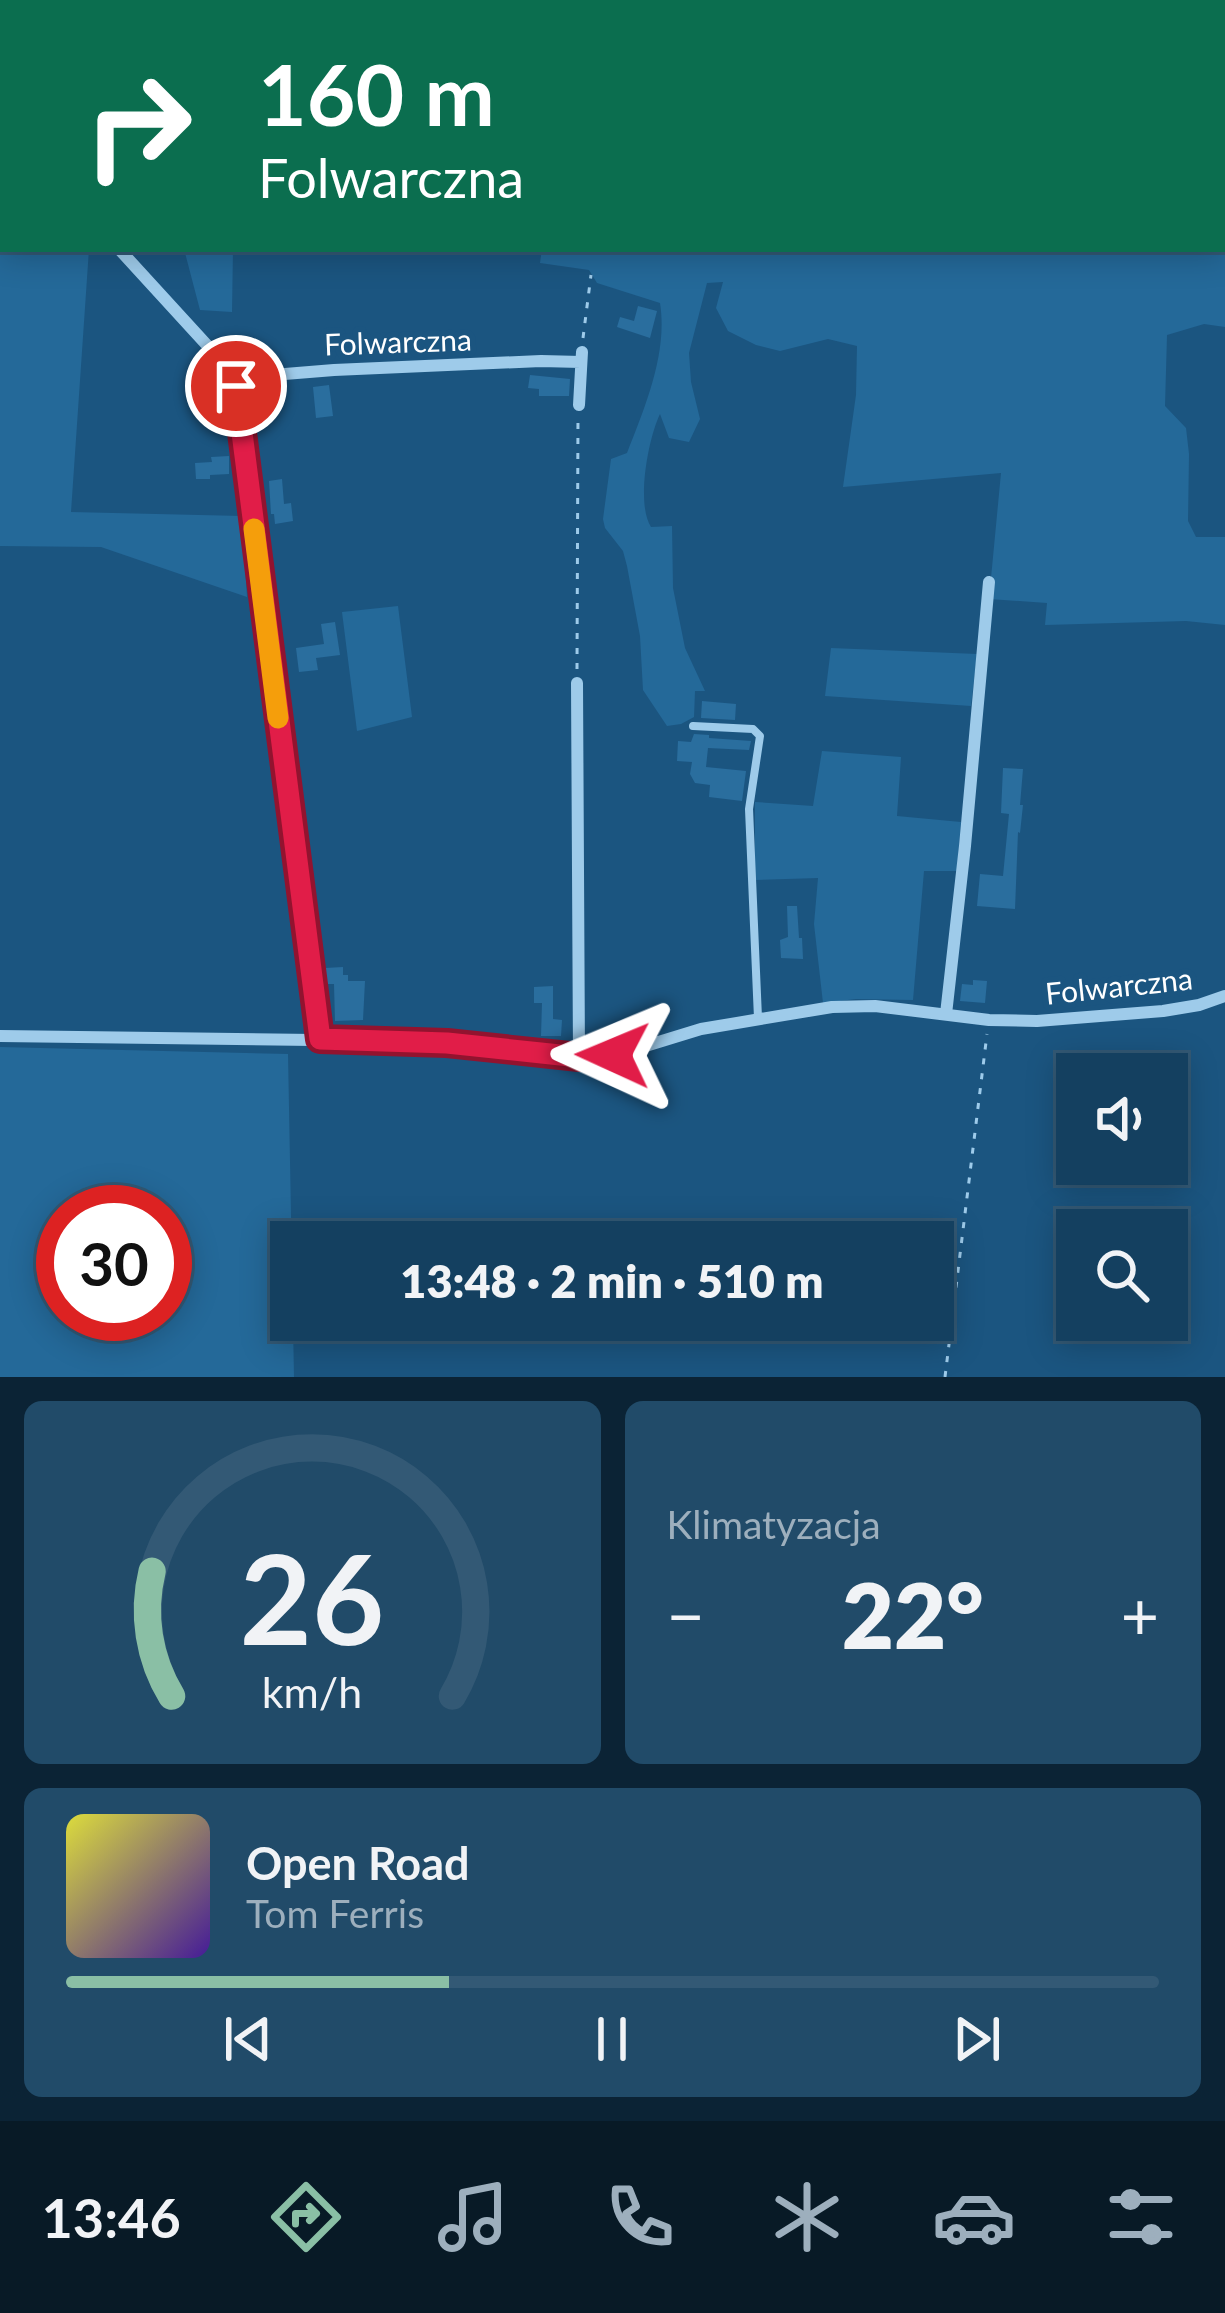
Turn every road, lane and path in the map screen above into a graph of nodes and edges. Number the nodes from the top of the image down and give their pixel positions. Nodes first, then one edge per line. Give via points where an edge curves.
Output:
1 (122, 252) edge
2 (591, 275) dead end
3 (581, 357) junction
4 (237, 378) junction
5 (579, 405) joint
6 (989, 582) dead end
7 (577, 683) joint
8 (693, 726) dead end
9 (1225, 996) edge
10 (946, 1015) junction
11 (758, 1018) junction
12 (989, 1020) junction
13 (0, 1036) edge
14 (320, 1039) junction
15 (579, 1057) junction
16 (945, 1377) edge

1 - 4 street
2 - 3 path
3 - 4 street, Folwarczna
3 - 5 street
4 - 14 street
5 - 7 path
6 - 10 street
7 - 15 street
8 - 11 lane via 760,736 748,809
9 - 12 street, Folwarczna via 1125,1016
10 - 11 street, Folwarczna via 860,1005
10 - 12 street, Folwarczna
11 - 15 street, Folwarczna
12 - 16 path
13 - 14 street, Folwarczna
14 - 15 street, Folwarczna

